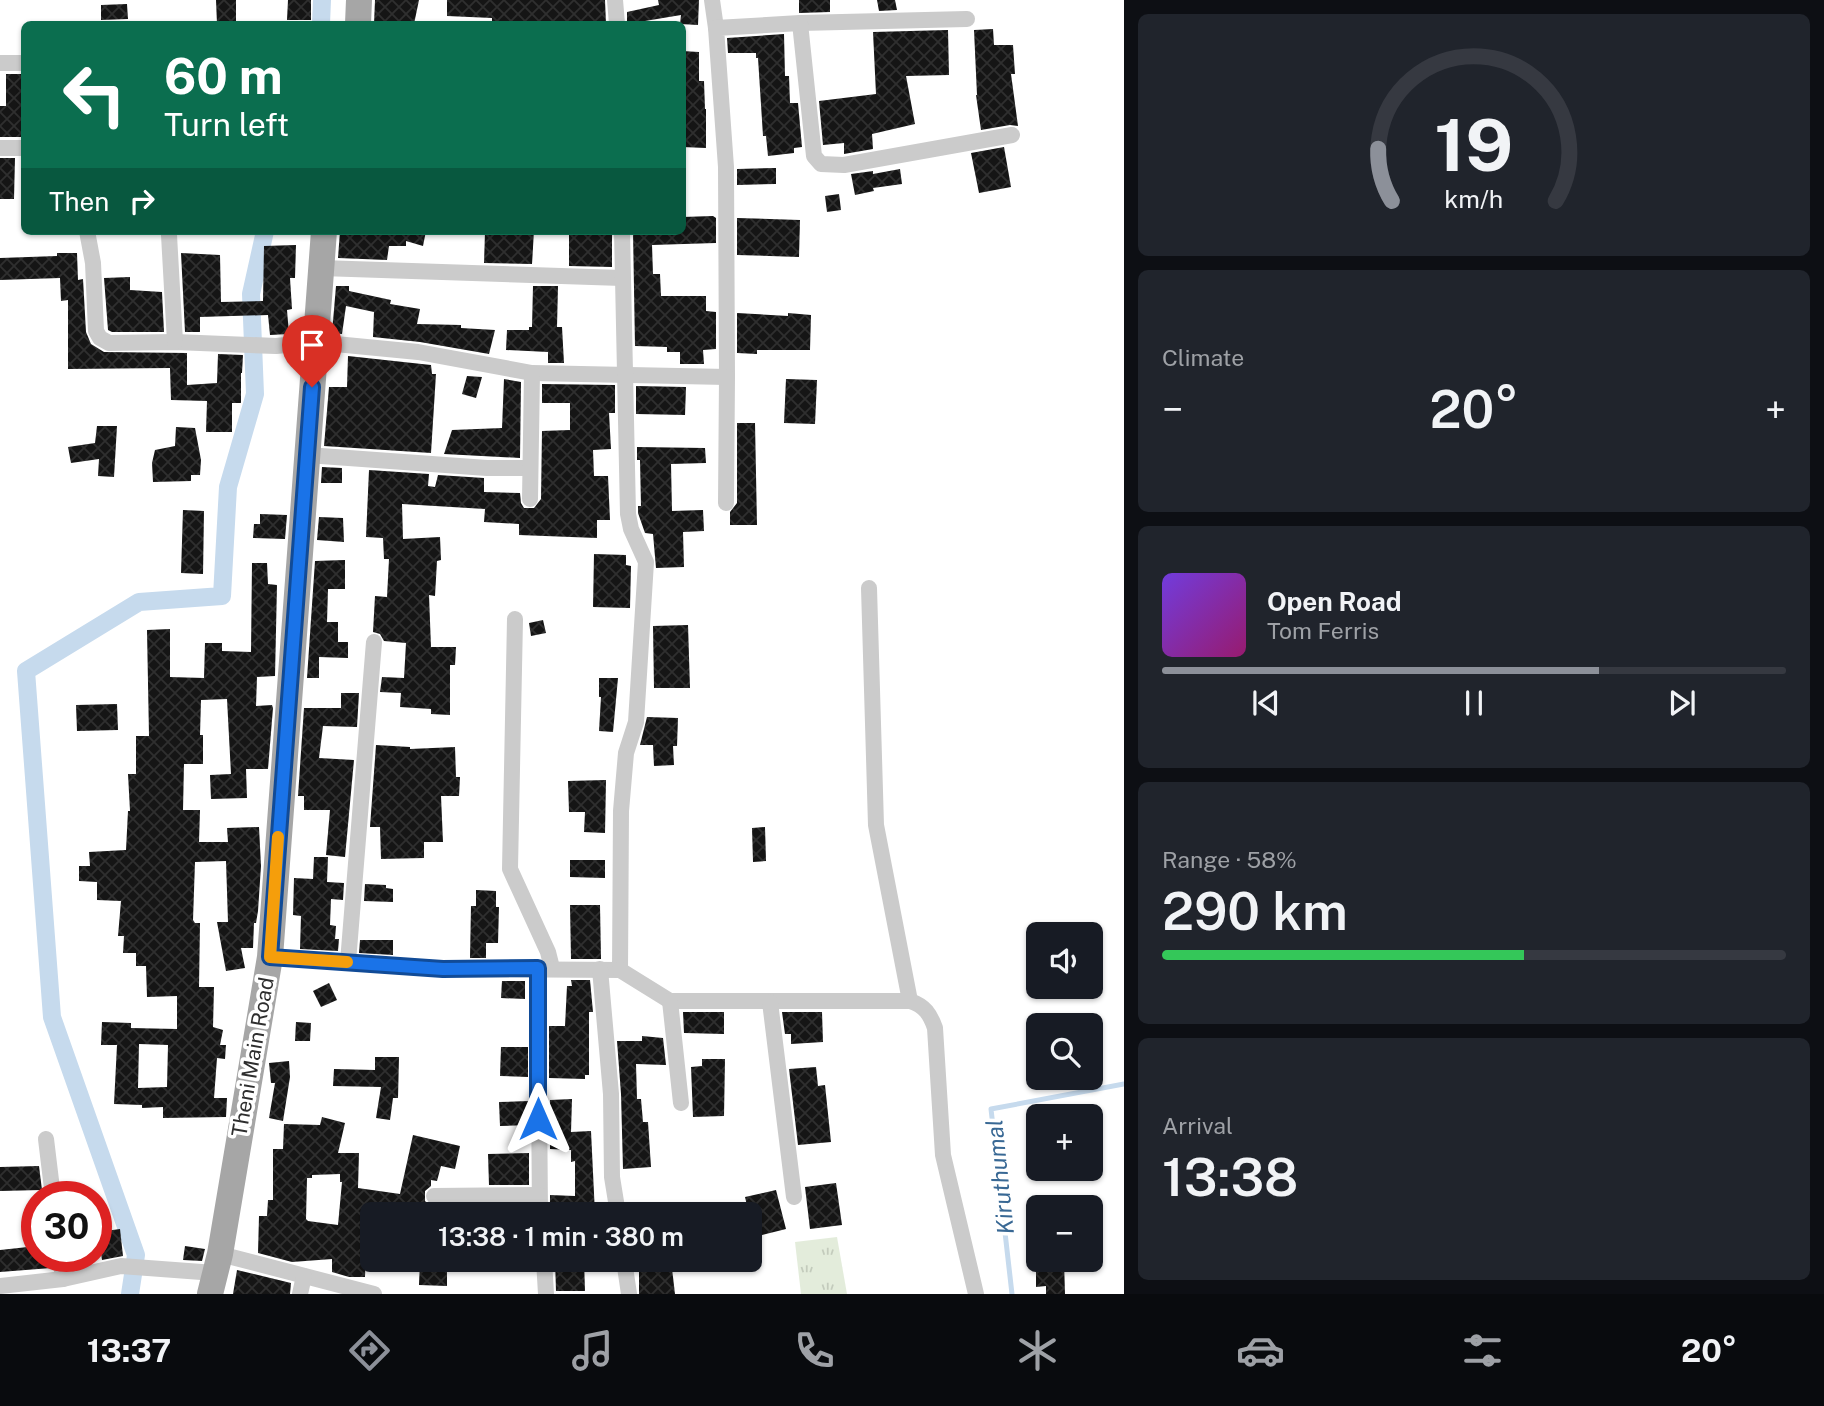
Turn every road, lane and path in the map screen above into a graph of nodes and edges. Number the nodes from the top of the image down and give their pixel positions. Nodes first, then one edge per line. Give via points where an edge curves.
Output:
1 (359, 0) edge
2 (615, 0) edge
3 (712, 0) edge
4 (967, 19) dead end
5 (358, 21) edge
6 (617, 21) edge
7 (800, 23) junction
8 (716, 28) junction
9 (0, 63) edge
10 (21, 63) edge
11 (1012, 135) dead end
12 (0, 148) edge
13 (21, 148) edge
14 (88, 235) edge
15 (169, 235) dead end
16 (324, 235) edge
17 (622, 235) edge
18 (321, 268) junction
19 (622, 278) junction
20 (175, 342) junction
21 (315, 342) junction
22 (532, 373) junction
23 (625, 374) junction
24 (727, 377) junction
25 (307, 455) junction
26 (530, 468) junction
27 (530, 499) dead end
28 (726, 503) dead end
29 (869, 588) dead end
30 (515, 619) dead end
31 (374, 642) dead end
32 (270, 957) junction
33 (348, 962) junction
34 (545, 968) junction
35 (600, 969) junction
36 (620, 970) junction
37 (670, 1001) junction
38 (910, 1001) junction
39 (770, 1002) junction
40 (681, 1103) dead end
41 (46, 1139) dead end
42 (51, 1181) edge
43 (539, 1195) junction
44 (434, 1196) dead end
45 (794, 1198) dead end
46 (539, 1202) edge
47 (616, 1202) edge
48 (62, 1272) edge
49 (545, 1272) edge
50 (626, 1272) edge
51 (215, 1274) edge
52 (304, 1276) junction
53 (63, 1279) junction
54 (0, 1286) edge
55 (300, 1294) edge
56 (374, 1294) edge
57 (546, 1294) edge
58 (629, 1294) edge
59 (976, 1294) edge

1 - 5 main road
2 - 6 street
3 - 8 street
4 - 7 street
7 - 8 street
7 - 11 street via 814,156 821,164
8 - 24 street via 726,167
9 - 10 street
12 - 13 street
14 - 20 street via 100,338 109,343
15 - 20 street
16 - 18 main road, Theni Main Road
17 - 19 street
18 - 19 street
18 - 21 main road, Theni Main Road
19 - 23 street
20 - 21 street via 276,346
21 - 22 street via 418,352
21 - 25 main road, Theni Main Road
22 - 23 street
22 - 26 street
23 - 24 street
23 - 36 street via 628,514 646,562 636,722 626,753 621,811
24 - 28 street
25 - 26 street
25 - 32 main road, Theni Main Road
26 - 27 street
29 - 38 street via 876,825
30 - 34 street via 510,869 548,952
31 - 33 street
32 - 33 street
32 - 51 main road, Theni Main Road
33 - 34 street via 443,969
34 - 35 street
34 - 43 street
35 - 36 street
35 - 47 street
36 - 37 street
37 - 39 street
37 - 40 street
38 - 39 street
38 - 59 street via 921,1004 935,1028 945,1163
39 - 45 street
41 - 42 street
43 - 44 street
43 - 46 street
48 - 53 street
49 - 57 street
50 - 58 street
51 - 52 street
51 - 53 street via 121,1266
52 - 55 street
52 - 56 street
53 - 54 street

